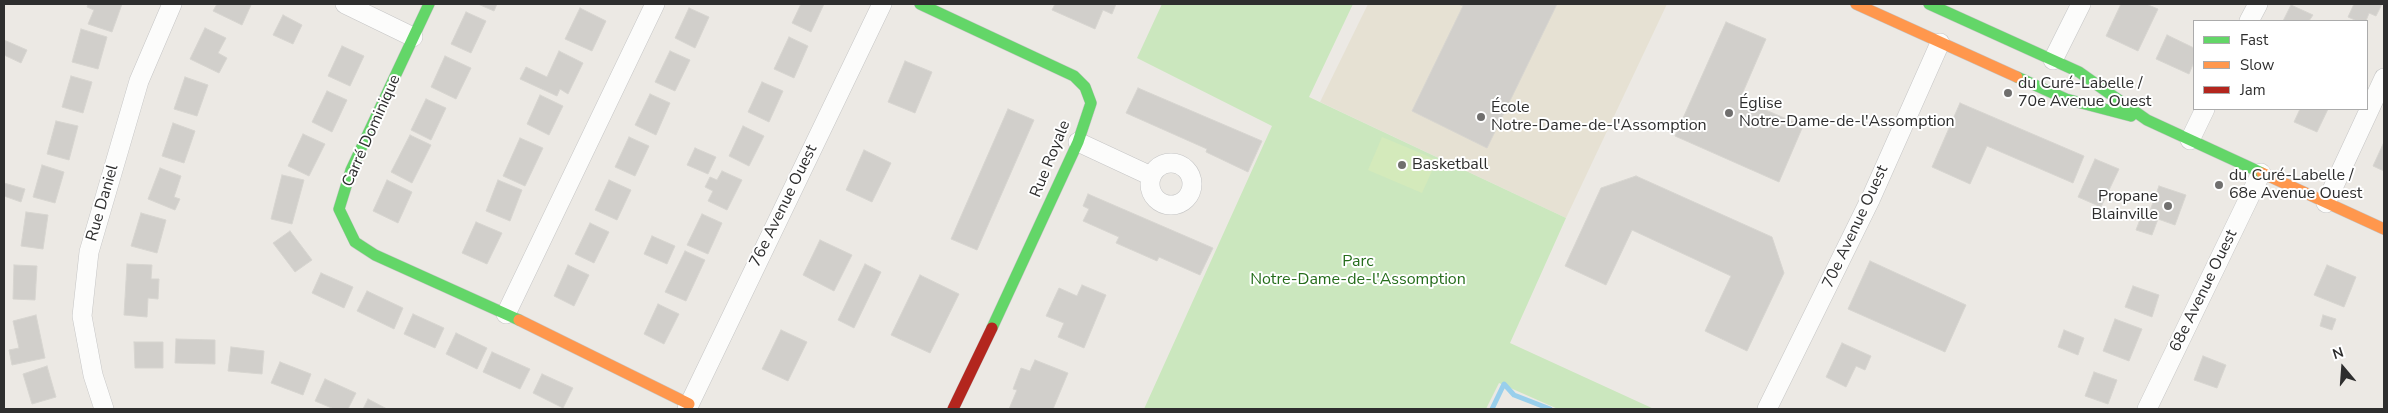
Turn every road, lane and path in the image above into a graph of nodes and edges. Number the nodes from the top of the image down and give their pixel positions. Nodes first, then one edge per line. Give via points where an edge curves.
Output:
1 (172, 4) edge
2 (345, 4) edge
3 (429, 4) edge
4 (655, 4) edge
5 (882, 4) edge
6 (920, 4) edge
7 (1856, 4) edge
8 (1929, 4) edge
9 (1958, 4) edge
10 (2081, 4) edge
11 (2258, 4) edge
12 (1953, 15) junction
13 (2250, 20) edge
14 (413, 37) junction
15 (1940, 43) junction
16 (2053, 60) junction
17 (2384, 78) edge
18 (2205, 110) edge
19 (2147, 120) junction
20 (2190, 140) junction
21 (1078, 142) junction
22 (2262, 173) junction
23 (1151, 176) dead end
24 (2326, 203) junction
25 (2384, 229) edge
26 (506, 314) junction
27 (688, 407) edge
28 (104, 409) edge
29 (953, 409) edge
30 (1768, 409) edge
31 (2147, 409) edge

1 - 28 street, Rue Daniel via 139,81 89,252 82,316 93,375
2 - 14 street
3 - 14 street, Carré Dominique
4 - 26 street
5 - 27 street, 76e Avenue Ouest
6 - 21 street, Rue Royale via 1074,76 1085,87 1091,103
7 - 15 street
8 - 12 street
9 - 12 street
10 - 16 street
11 - 13 street
12 - 15 street
12 - 16 street
14 - 26 street, Carré Dominique via 352,170 339,209 355,242 375,255
15 - 19 street via 2066,100
15 - 30 street, 70e Avenue Ouest via 1867,206
16 - 19 street via 2079,72
17 - 24 street
18 - 20 street
19 - 20 street
20 - 22 street
21 - 23 street
21 - 29 street, Rue Royale
22 - 24 street
22 - 31 street, 68e Avenue Ouest
24 - 25 street
26 - 27 street, Carré Dominique

